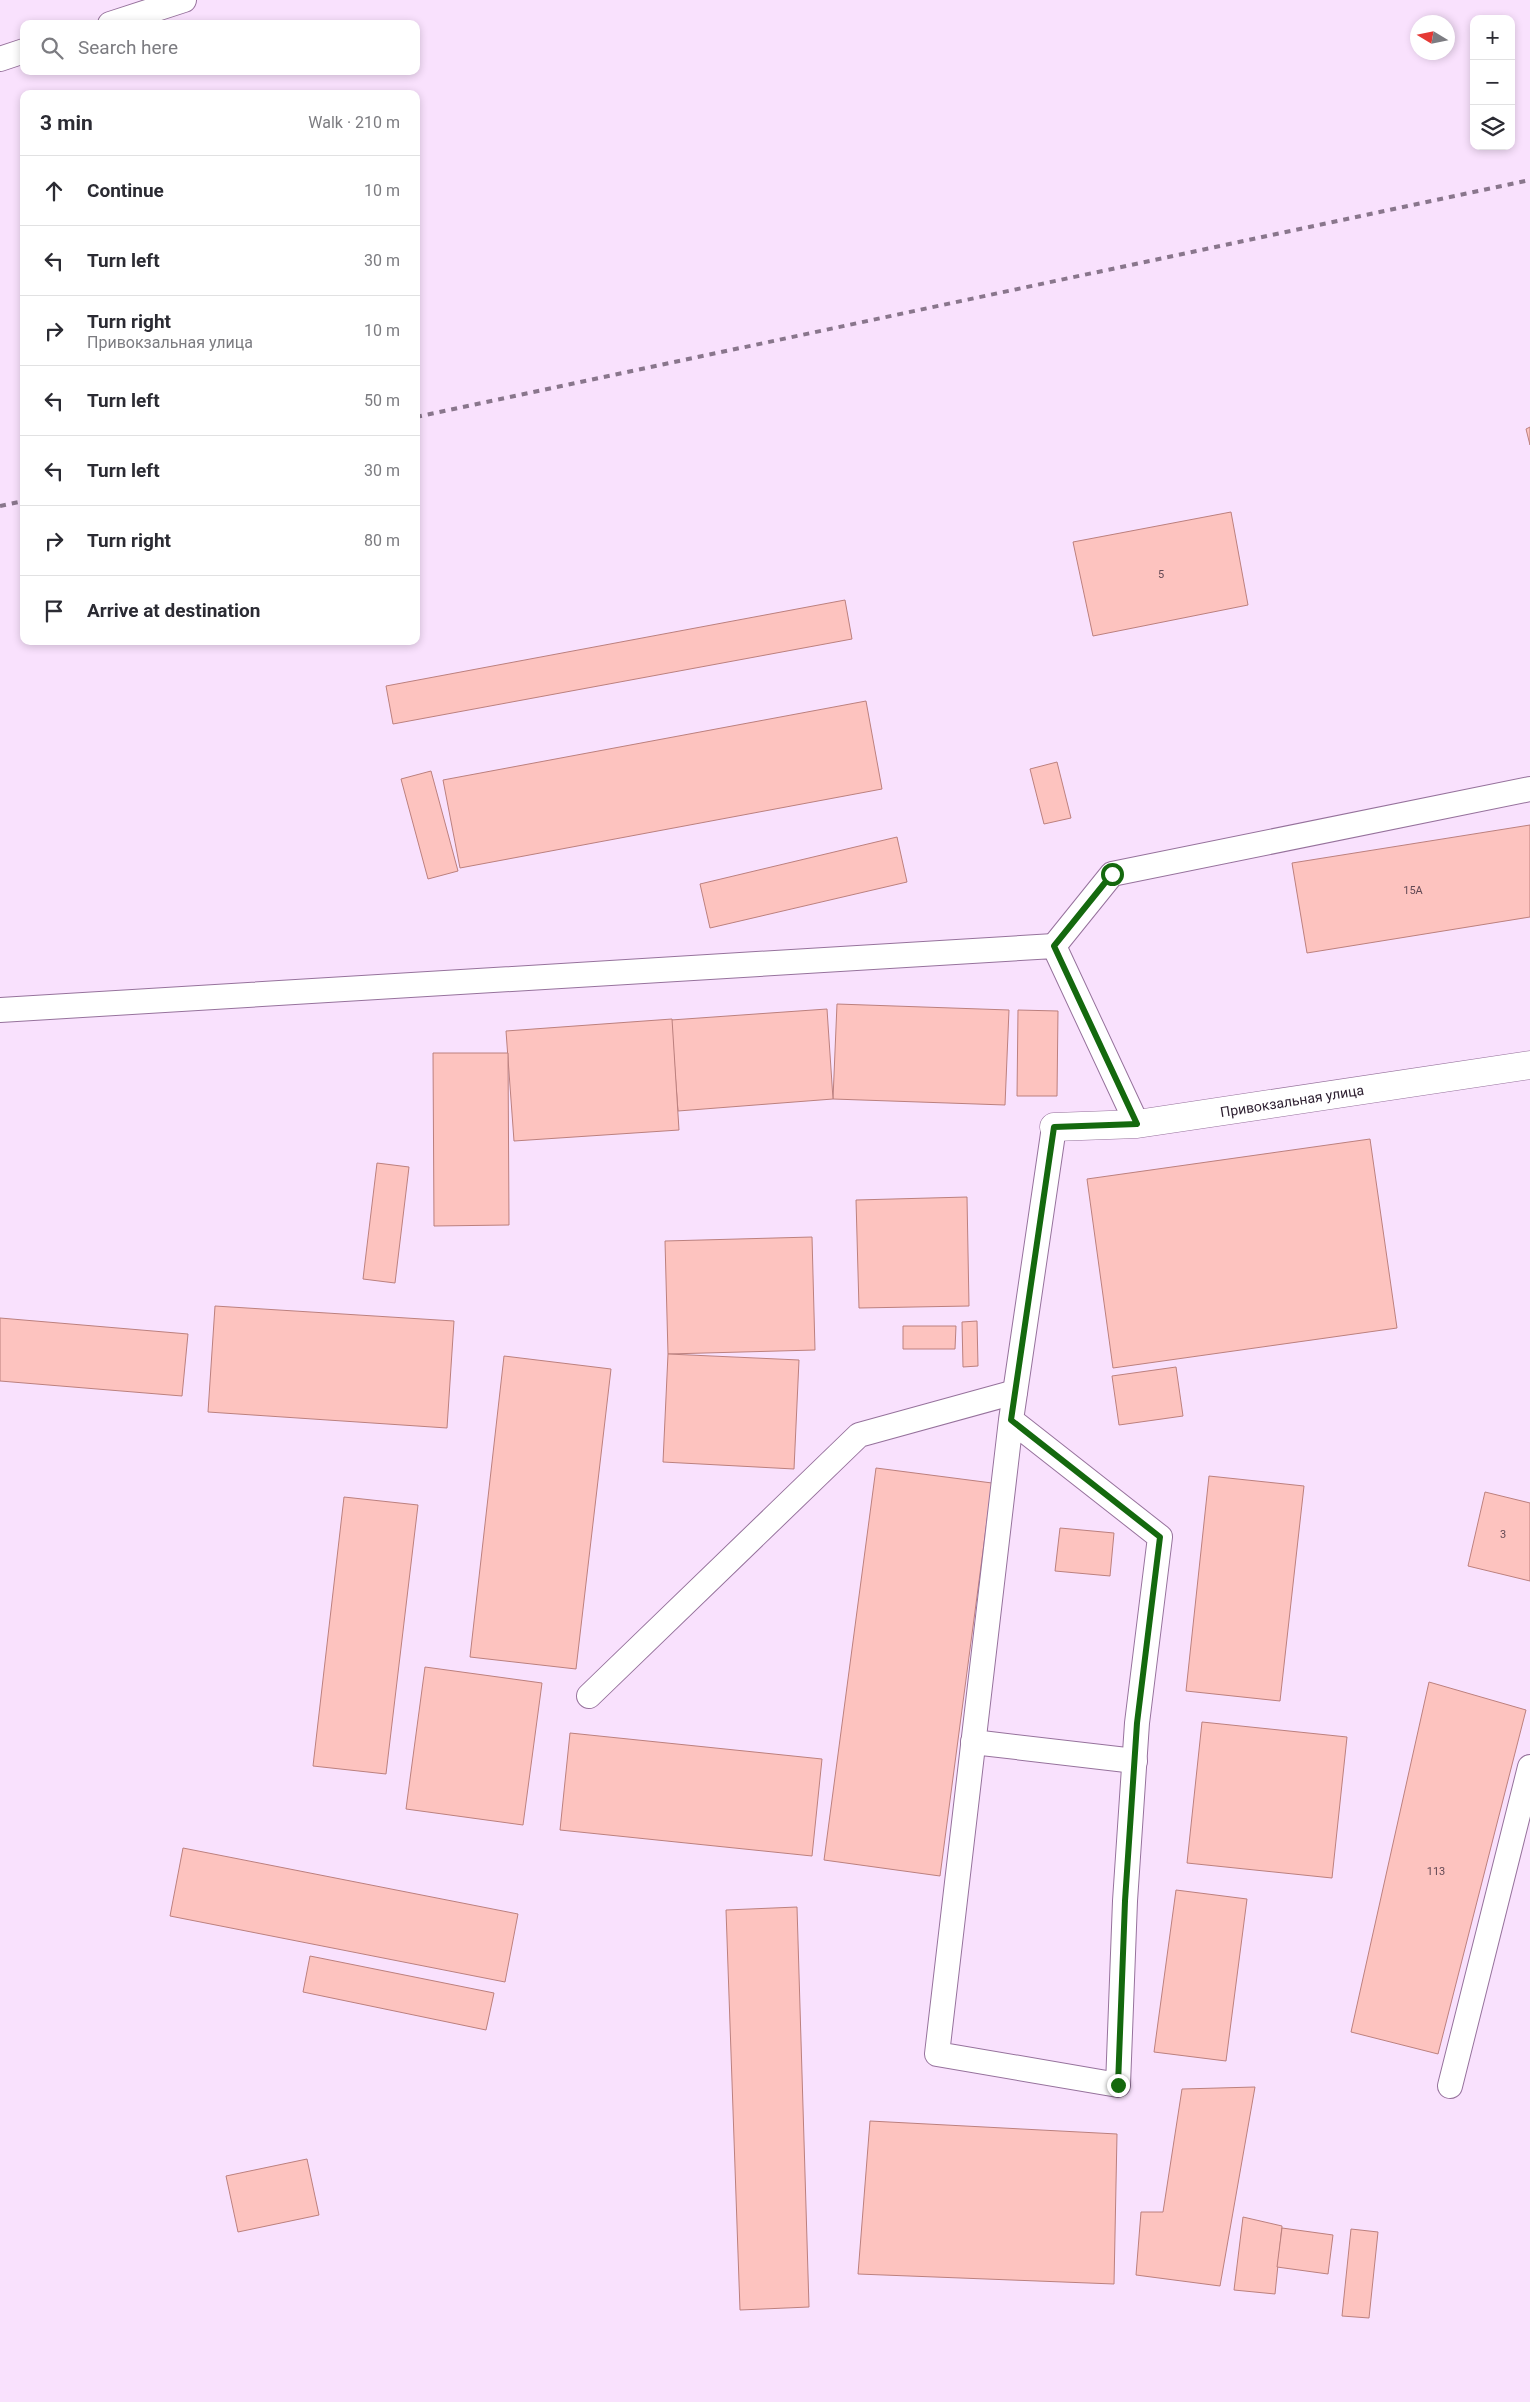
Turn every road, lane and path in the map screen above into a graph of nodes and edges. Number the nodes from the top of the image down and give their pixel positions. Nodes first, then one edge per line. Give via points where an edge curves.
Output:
1 (184, 0) edge
2 (122, 20) edge
3 (20, 52) edge
4 (0, 58) edge
5 (1530, 789) edge
6 (1054, 946) junction
7 (0, 1010) edge
8 (1530, 1065) edge
9 (1137, 1124) junction
10 (1054, 1127) joint
11 (1015, 1392) junction
12 (1011, 1420) junction
13 (589, 1696) dead end
14 (973, 1742) junction
15 (1135, 1761) junction
16 (1530, 1767) edge
17 (1450, 2086) dead end

1 - 2 lane
3 - 4 lane
5 - 6 lane via 1112,874
6 - 7 lane
6 - 9 lane
8 - 9 street, Привокзальная улица
9 - 10 street, Привокзальная улица
10 - 11 lane
11 - 12 lane
11 - 13 lane via 859,1435
12 - 14 lane
12 - 15 lane via 1160,1537
14 - 15 lane
14 - 15 lane via 937,2054 1118,2085 1125,1901
16 - 17 lane

